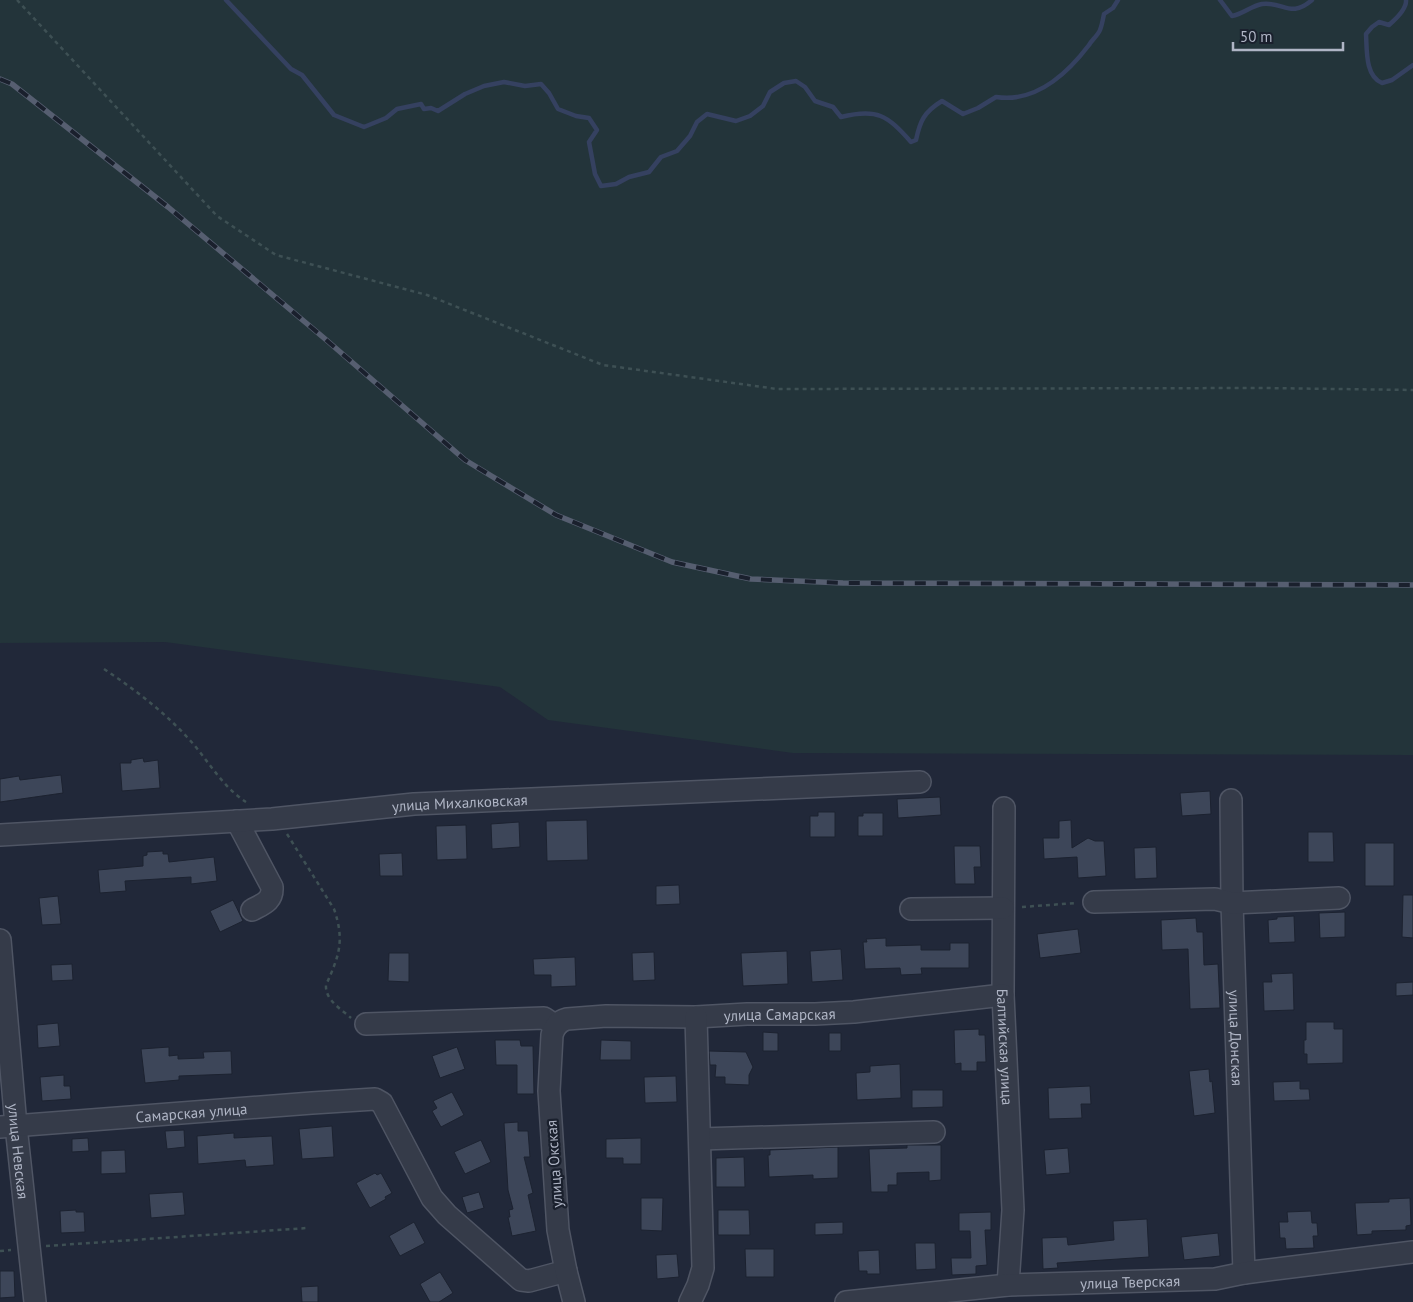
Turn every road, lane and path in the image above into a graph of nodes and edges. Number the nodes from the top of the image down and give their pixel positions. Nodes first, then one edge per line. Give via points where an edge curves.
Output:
1 (17, 0) edge
2 (1413, 390) edge
3 (104, 669) dead end
4 (920, 782) dead end
5 (1231, 800) dead end
6 (1004, 808) dead end
7 (243, 812) junction
8 (277, 818) junction
9 (0, 835) edge
10 (1340, 898) dead end
11 (1086, 902) joint
12 (1232, 903) junction
13 (1003, 908) junction
14 (911, 909) dead end
15 (252, 910) dead end
16 (0, 940) edge
17 (1003, 995) junction
18 (696, 1017) junction
19 (366, 1024) joint
20 (556, 1026) junction
21 (8, 1127) edge
22 (934, 1132) dead end
23 (700, 1139) junction
24 (307, 1228) dead end
25 (30, 1248) junction
26 (0, 1251) edge
27 (1413, 1252) edge
28 (566, 1272) junction
29 (1244, 1273) junction
30 (1003, 1291) edge
31 (34, 1302) edge
32 (574, 1302) edge
33 (690, 1302) edge
34 (846, 1302) edge

1 - 2 path via 217,216 276,255 427,295 603,366 777,389
3 - 7 path via 147,699 187,737 233,793
4 - 8 street, улица Михалковская via 414,804
5 - 12 street, улица Донская
6 - 13 street, Балтийская улица
7 - 8 street, улица Михалковская
7 - 9 street, улица Михалковская
7 - 15 street via 272,887 268,900
8 - 19 path via 334,909 339,923 340,947 326,985 327,994 351,1018
10 - 12 street
11 - 12 street via 1215,899
11 - 13 path
12 - 29 street, улица Донская
13 - 14 street
13 - 17 street, Балтийская улица
16 - 21 street, улица Невская
17 - 18 street, улица Самарская via 854,1012
17 - 30 street, Балтийская улица via 1013,1210
18 - 20 street, улица Самарская via 606,1016 567,1019
18 - 23 street
19 - 20 street via 544,1018
20 - 28 street, улица Окская via 552,1035 549,1091 558,1230
21 - 25 street, улица Невская
21 - 28 street, Самарская улица via 375,1099 382,1102 432,1198 447,1215 521,1280
22 - 23 street
23 - 33 street via 703,1268
24 - 25 path
25 - 26 path
25 - 31 street, улица Невская
27 - 29 street, улица Тверская
28 - 32 street, улица Окская
29 - 30 street, улица Тверская via 1215,1279
30 - 34 street, улица Тверская

